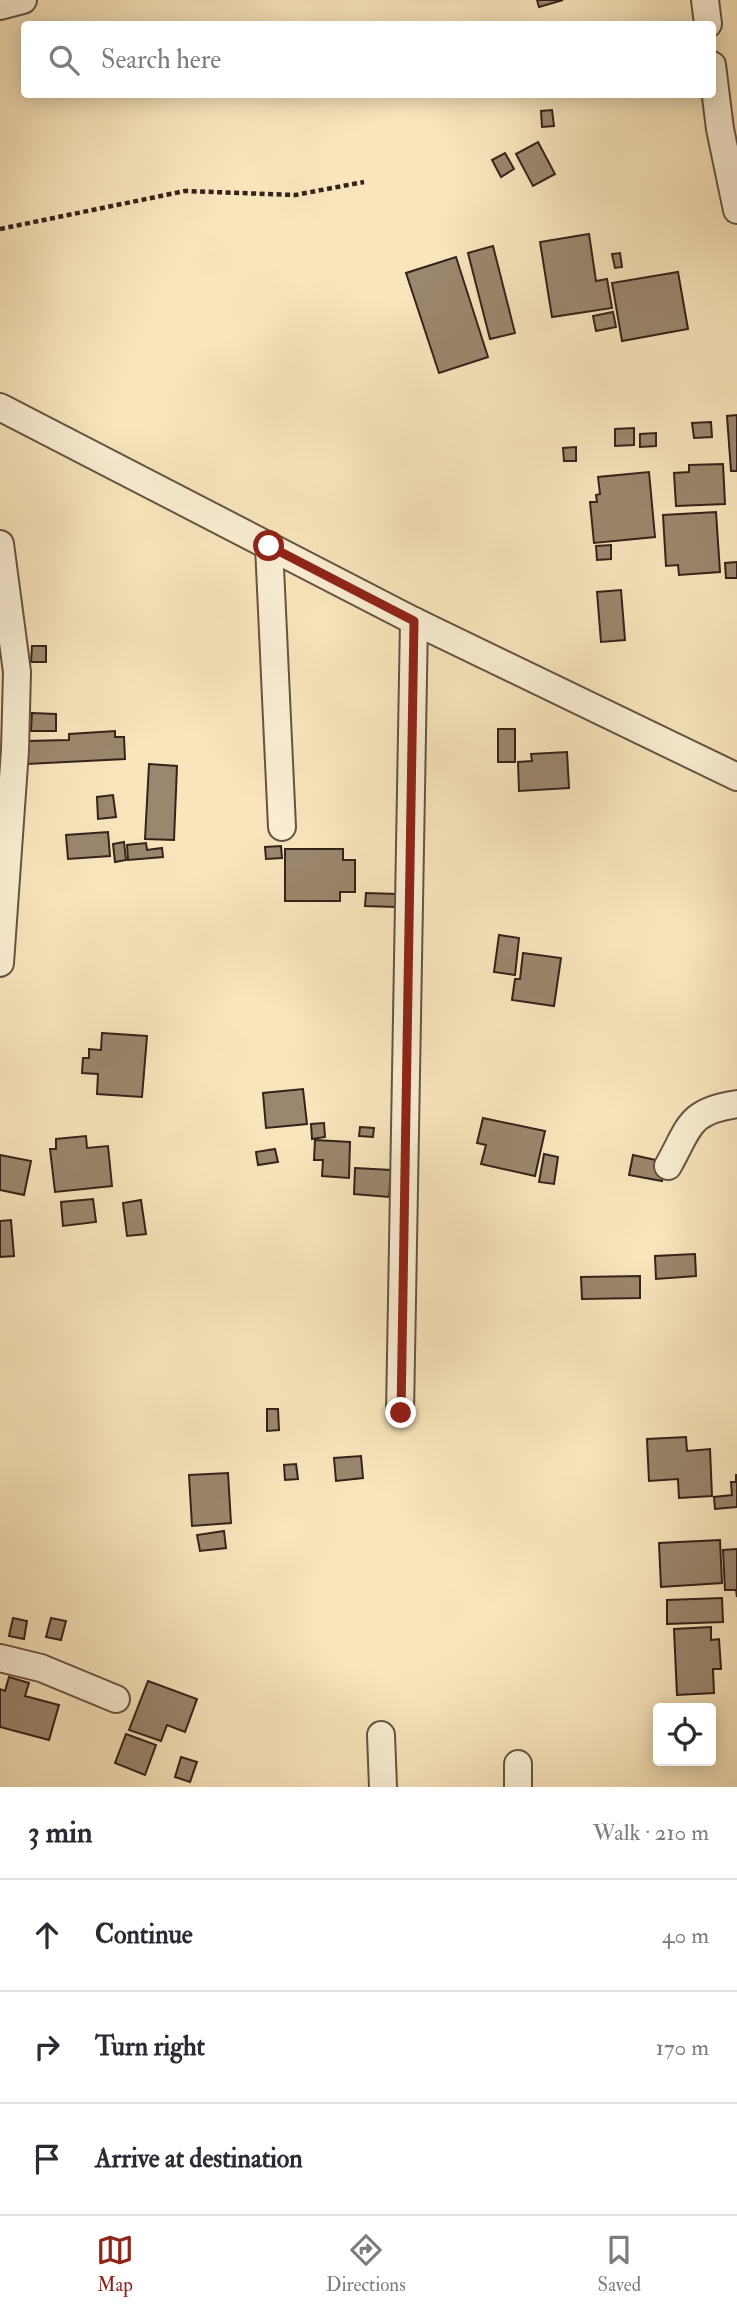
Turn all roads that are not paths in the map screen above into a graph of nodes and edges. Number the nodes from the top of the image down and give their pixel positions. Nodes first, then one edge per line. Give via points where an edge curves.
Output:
1 (23, 0) edge
2 (705, 0) edge
3 (0, 6) edge
4 (708, 21) edge
5 (716, 97) edge
6 (737, 210) edge
7 (0, 408) edge
8 (0, 544) edge
9 (269, 546) junction
10 (414, 621) junction
11 (737, 777) edge
12 (282, 827) dead end
13 (0, 963) edge
14 (737, 1104) edge
15 (668, 1166) dead end
16 (401, 1413) dead end
17 (0, 1658) edge
18 (116, 1699) dead end
19 (381, 1735) dead end
20 (383, 1787) edge

1 - 3 street
2 - 4 street
5 - 6 street
7 - 9 street
8 - 13 street via 17,672
9 - 10 street
9 - 12 street
10 - 11 street
10 - 16 street
14 - 15 street via 715,1107 696,1117
17 - 18 street via 41,1668
19 - 20 street

